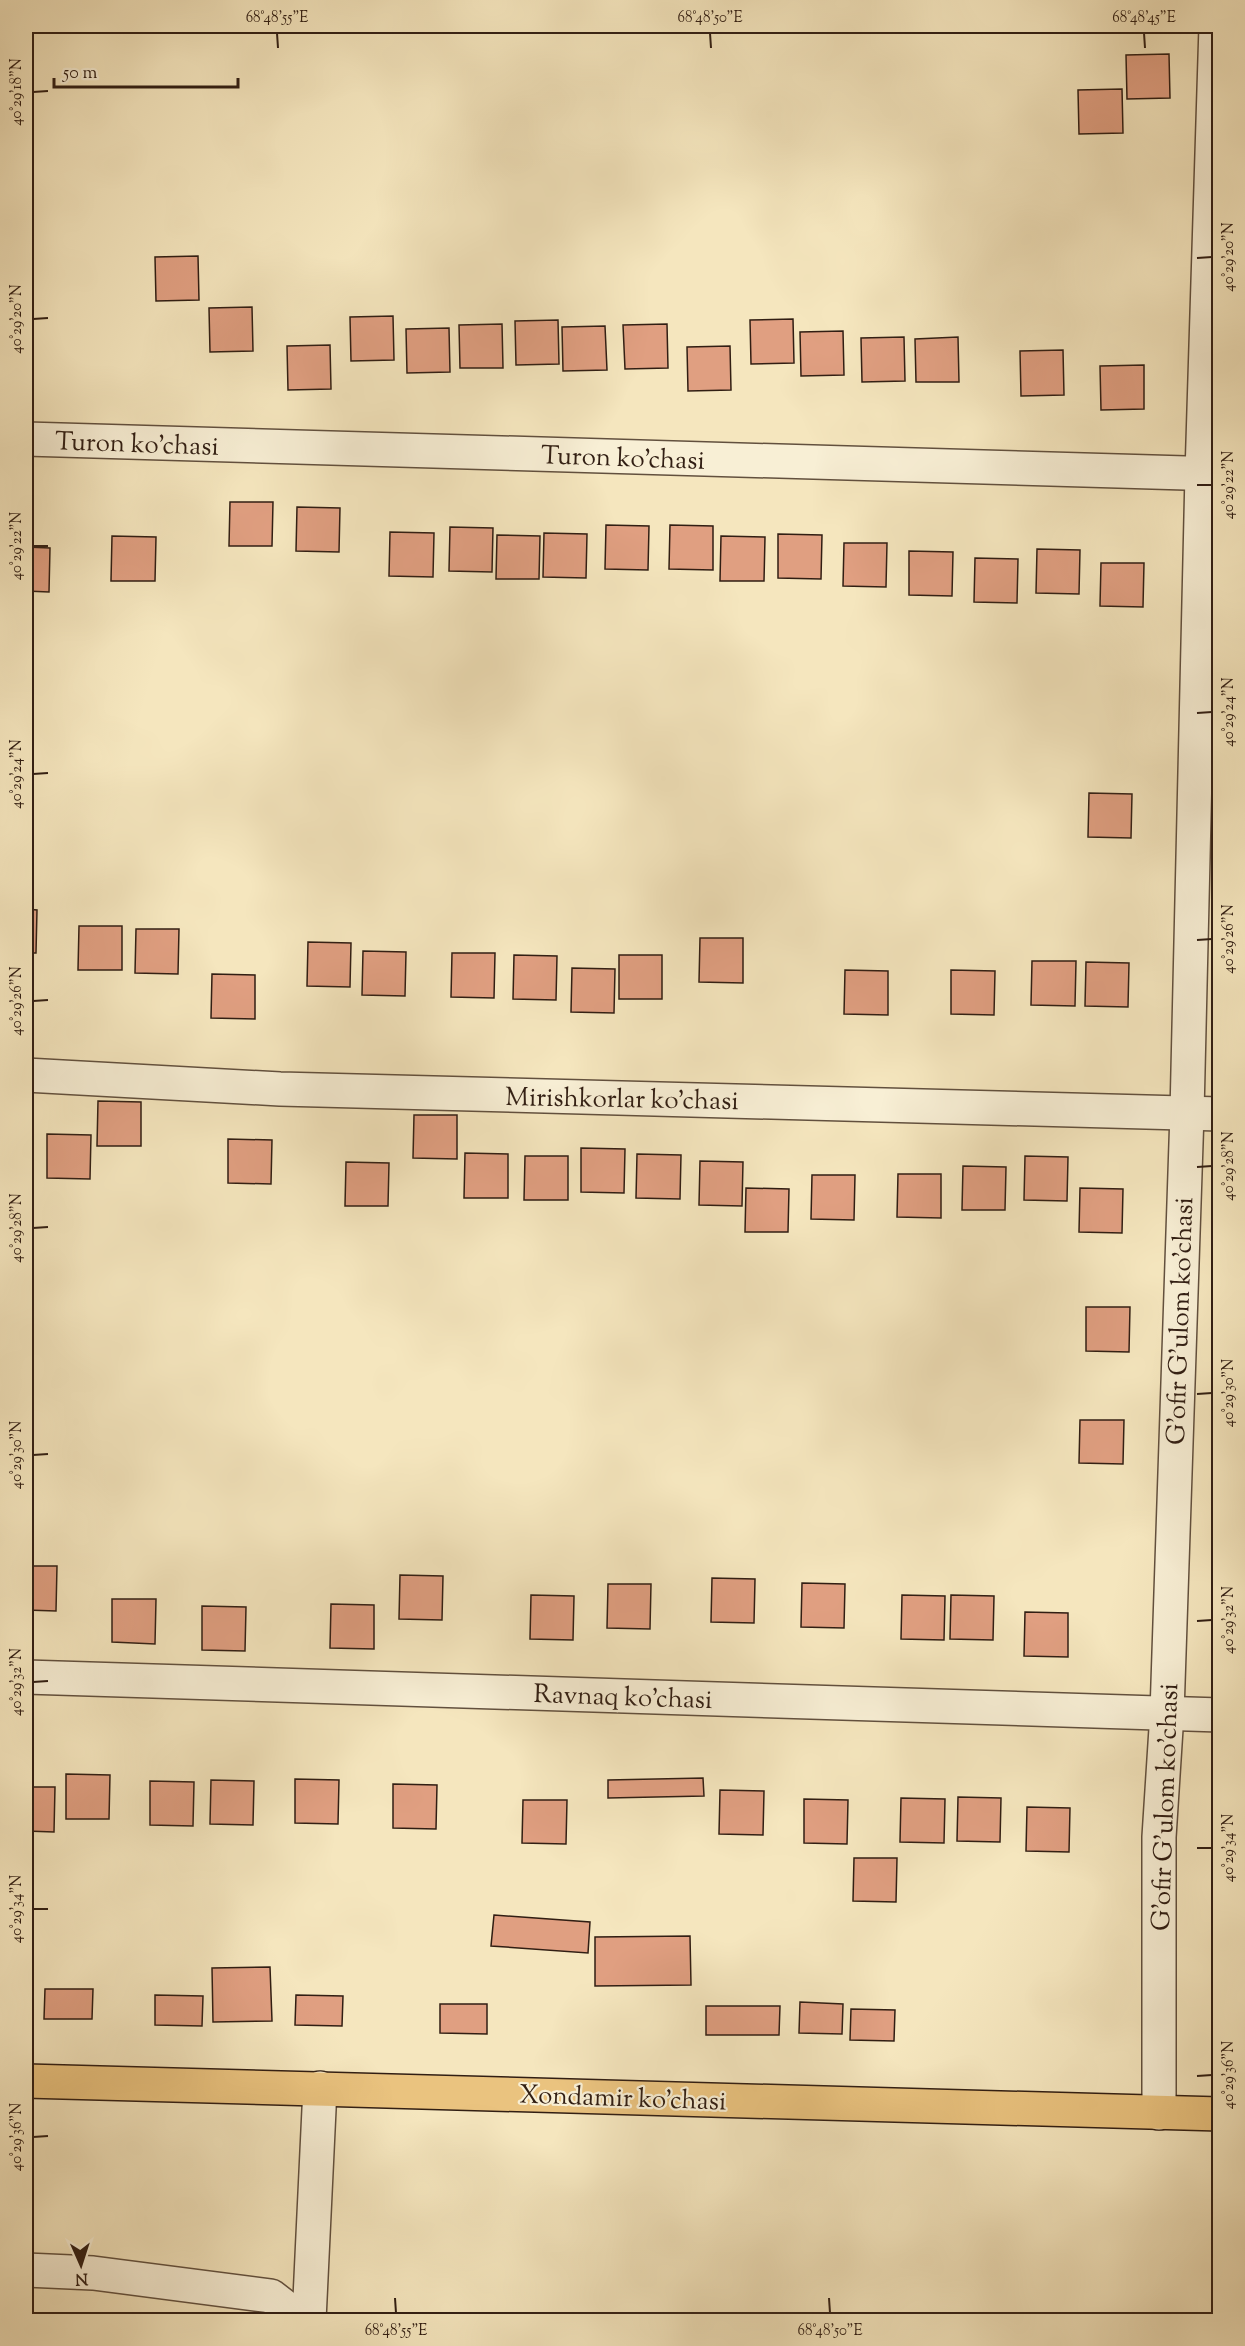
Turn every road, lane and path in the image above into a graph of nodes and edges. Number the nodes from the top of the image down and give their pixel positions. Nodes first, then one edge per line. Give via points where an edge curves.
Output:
1 (1216, 26) edge
2 (26, 440) edge
3 (1211, 474) edge
4 (26, 1075) edge
5 (1187, 1113) junction
6 (1220, 1114) edge
7 (26, 1677) edge
8 (1167, 1713) junction
9 (1220, 1715) edge
10 (26, 2081) edge
11 (320, 2088) junction
12 (1159, 2113) junction
13 (1220, 2114) edge
14 (26, 2270) edge
15 (303, 2320) edge
16 (309, 2320) edge

1 - 3 street, G'ofir G'ulom ko'chasi
2 - 3 street, Turon ko'chasi
3 - 5 street, G'ofir G'ulom ko'chasi
4 - 5 street, Mirishkorlar ko'chasi via 280,1089
5 - 6 street, Mirishkorlar ko'chasi
5 - 8 street, G'ofir G'ulom ko'chasi
7 - 8 street, Ravnaq ko'chasi
8 - 9 street, Ravnaq ko'chasi
8 - 12 street, G'ofir G'ulom ko'chasi via 1159,1838
10 - 11 main road, Xondamir ko'chasi
11 - 12 main road, Xondamir ko'chasi
11 - 16 street
12 - 13 main road, Xondamir ko'chasi
14 - 15 street via 93,2273 271,2296

